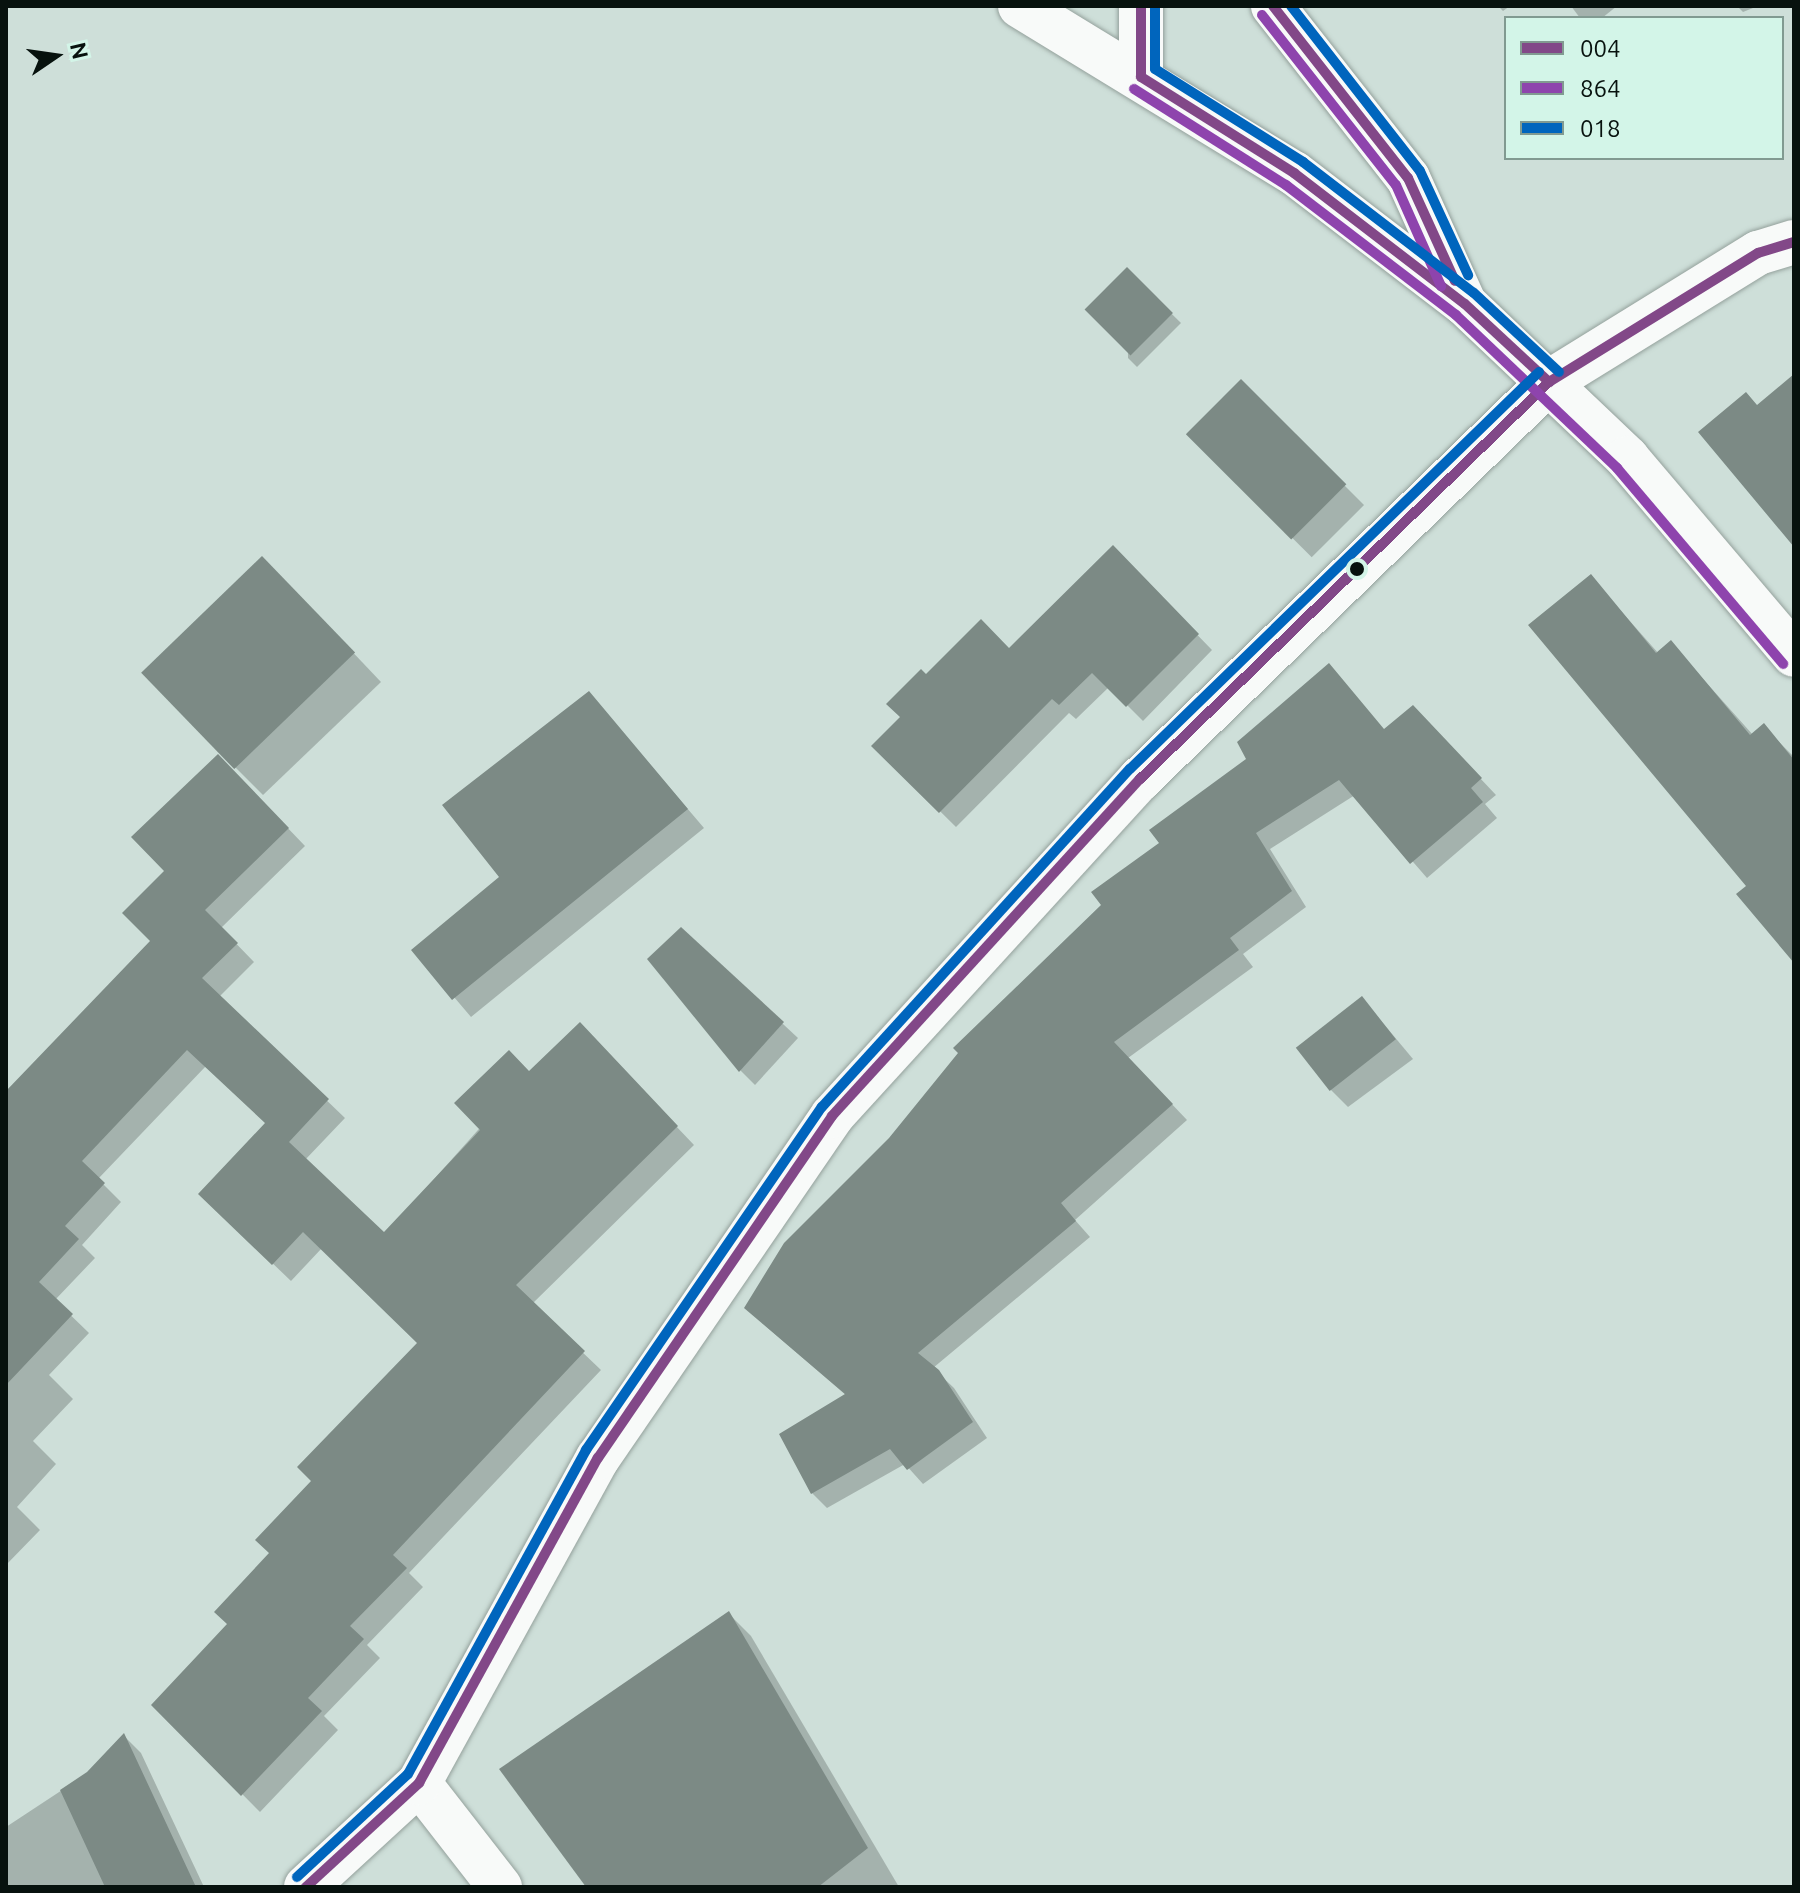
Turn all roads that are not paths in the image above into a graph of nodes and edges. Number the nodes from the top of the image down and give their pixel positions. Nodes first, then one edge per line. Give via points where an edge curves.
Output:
1 (1020, 6) edge
2 (1141, 6) edge
3 (1273, 6) edge
4 (1141, 77) junction
5 (1794, 242) edge
6 (1465, 304) junction
7 (1549, 382) junction
8 (1794, 655) edge
9 (419, 1783) junction
10 (306, 1887) edge
11 (500, 1887) edge

1 - 4 street
2 - 4 street
3 - 6 street via 1408,178
4 - 6 street via 1294,173
5 - 7 street via 1758,253
6 - 7 street
7 - 8 street via 1627,458
7 - 9 street via 1140,779 832,1116 598,1458
9 - 10 street
9 - 11 street

